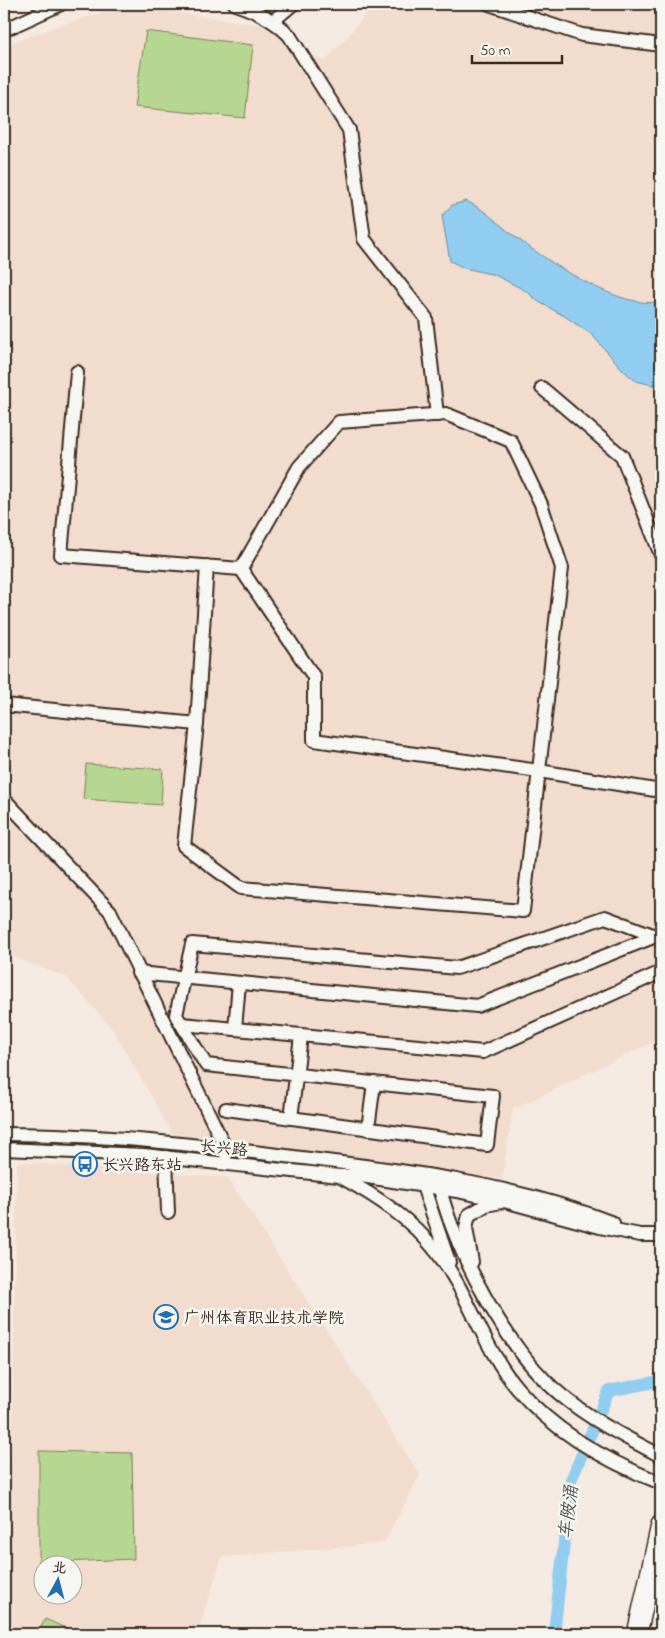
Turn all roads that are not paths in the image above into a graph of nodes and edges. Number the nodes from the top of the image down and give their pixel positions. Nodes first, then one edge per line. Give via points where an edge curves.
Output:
1 (61, 4) edge
2 (235, 4) edge
3 (293, 4) edge
4 (489, 4) edge
5 (273, 21) junction
6 (4, 30) edge
7 (661, 45) edge
8 (77, 372) dead end
9 (542, 388) dead end
10 (437, 415) junction
11 (661, 554) edge
12 (207, 566) junction
13 (241, 569) junction
14 (4, 705) edge
15 (197, 724) junction
16 (539, 771) junction
17 (661, 791) edge
18 (4, 799) edge
19 (658, 937) edge
20 (661, 972) edge
21 (138, 973) junction
22 (186, 978) junction
23 (239, 983) junction
24 (182, 1024) junction
25 (235, 1029) junction
26 (302, 1036) junction
27 (296, 1075) junction
28 (374, 1083) junction
29 (226, 1109) dead end
30 (291, 1118) junction
31 (368, 1129) junction
32 (4, 1134) edge
33 (226, 1149) junction
34 (4, 1150) edge
35 (166, 1157) junction
36 (227, 1163) junction
37 (339, 1176) junction
38 (421, 1180) junction
39 (438, 1183) junction
40 (504, 1201) junction
41 (168, 1212) dead end
42 (640, 1235) junction
43 (661, 1235) edge
44 (472, 1272) junction
45 (458, 1287) junction
46 (661, 1456) edge
47 (661, 1483) edge
48 (661, 1525) edge
49 (637, 1634) edge

1 - 6 street
2 - 5 street
3 - 5 street
4 - 7 street via 582,35
5 - 10 street via 289,35 349,130 364,239 426,318
8 - 12 street via 61,555
9 - 11 street via 622,456
10 - 13 street via 340,422 299,467
10 - 16 street via 446,414 511,441 541,504 562,568
12 - 13 street
12 - 15 street
13 - 16 street via 314,677 314,740
14 - 15 street
15 - 16 street via 184,846 240,888 523,911
16 - 17 street
18 - 21 street via 110,911
19 - 22 street via 605,917 457,968 192,944
19 - 23 street via 477,1006
20 - 26 street via 483,1052
21 - 22 street
21 - 33 street
22 - 23 street
22 - 24 street via 176,1015
23 - 25 street
24 - 25 street
24 - 27 street via 206,1065
25 - 26 street
26 - 27 street
27 - 28 street
27 - 30 street
28 - 31 street
28 - 31 street via 493,1096 487,1145
29 - 30 street
30 - 31 street
32 - 33 street, 长兴路 via 145,1139
33 - 36 street
33 - 38 street, 长兴路
34 - 35 street, 长兴路
35 - 36 street, 长兴路
35 - 41 street
36 - 37 street, 长兴路
37 - 38 street, 长兴路
37 - 45 street via 411,1222 437,1252
38 - 39 street, 长兴路
38 - 45 street
39 - 40 street
39 - 42 street via 528,1194
39 - 44 street
40 - 42 street
40 - 44 street via 486,1205 469,1215 466,1228 471,1245
42 - 43 street
44 - 46 street via 523,1355 560,1394 600,1422
45 - 47 street via 476,1324 516,1387 544,1416 597,1453
48 - 49 highway

